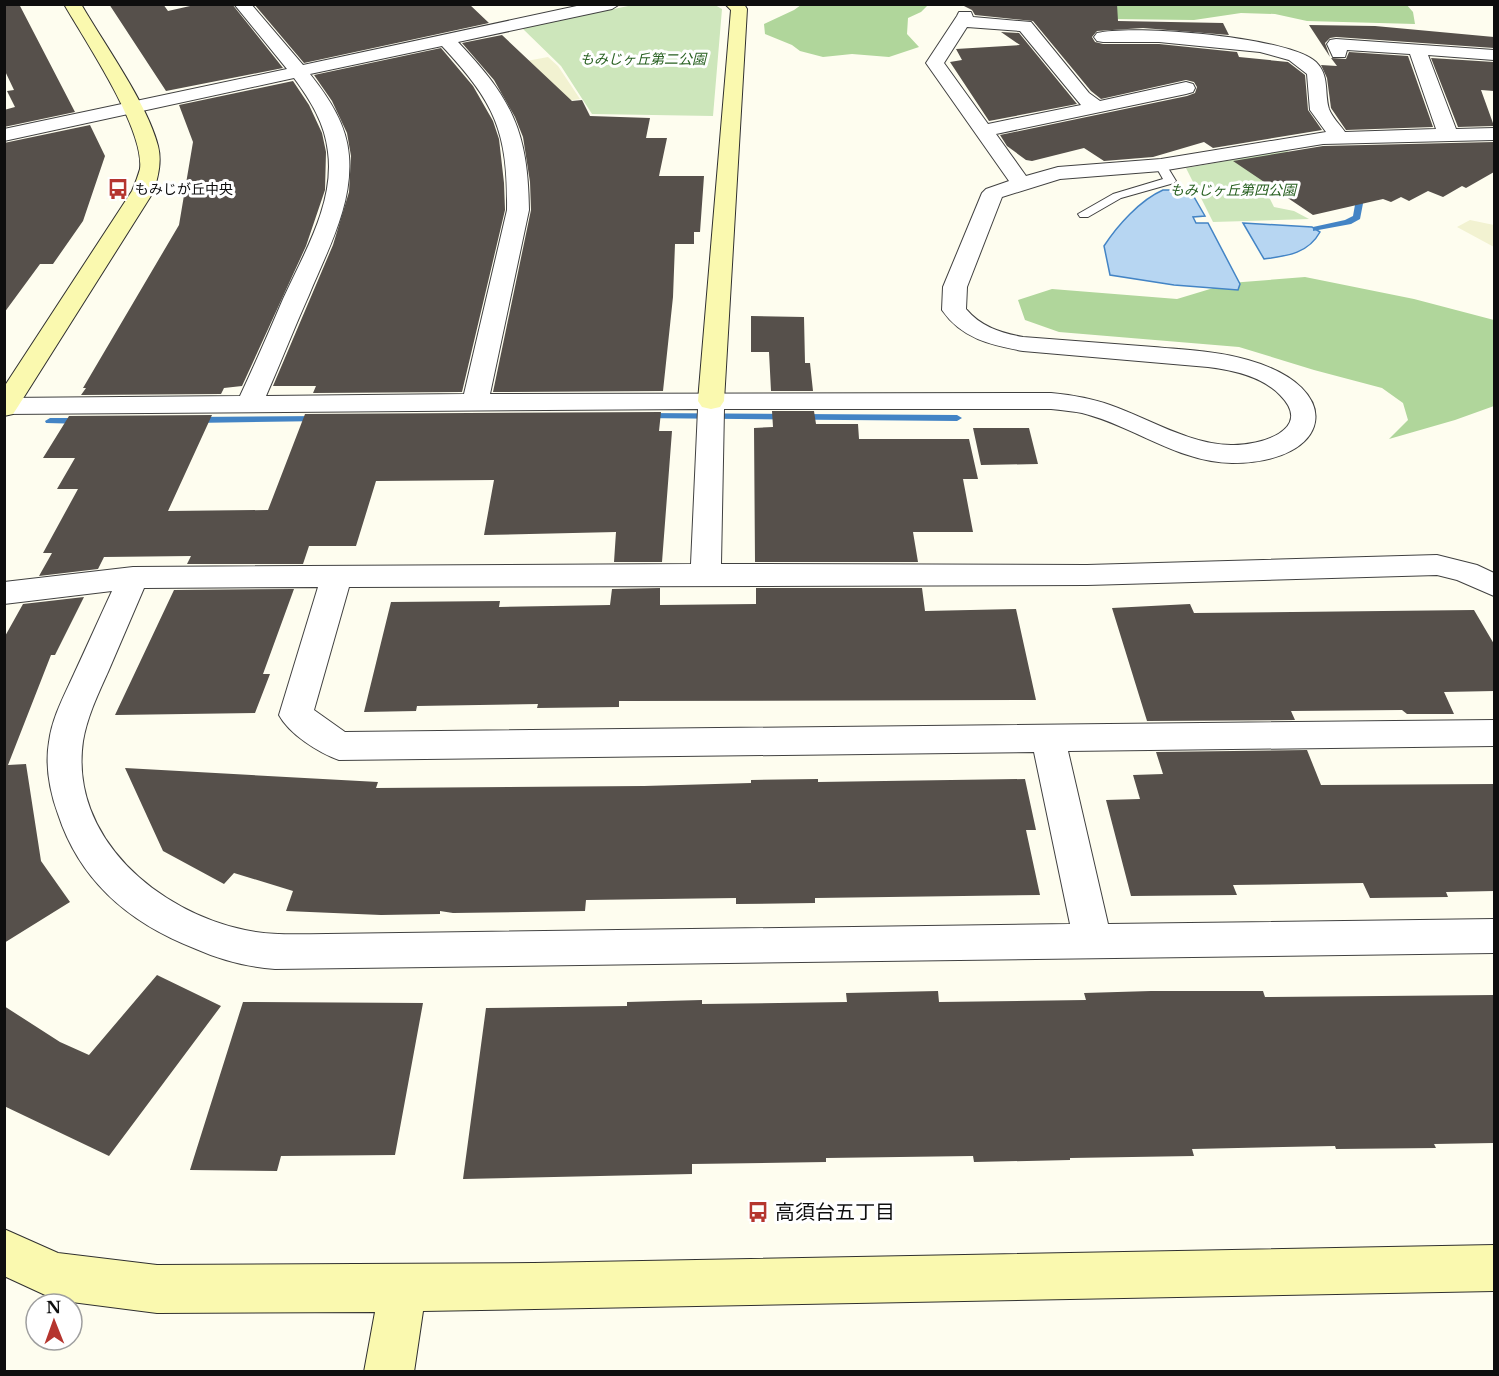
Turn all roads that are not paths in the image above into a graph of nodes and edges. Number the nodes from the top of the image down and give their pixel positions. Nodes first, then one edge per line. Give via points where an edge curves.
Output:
1 (72, 4) edge
2 (242, 4) edge
3 (612, 4) edge
4 (733, 4) edge
5 (406, 32) dead end
6 (1103, 37) dead end
7 (446, 40) junction
8 (422, 45) junction
9 (1417, 49) junction
10 (1339, 53) dead end
11 (1494, 55) edge
12 (298, 72) junction
13 (1186, 88) dead end
14 (132, 107) junction
15 (1097, 108) junction
16 (983, 130) junction
17 (4, 135) edge
18 (1448, 135) junction
19 (1494, 135) edge
20 (1339, 137) junction
21 (1161, 165) junction
22 (1022, 185) junction
23 (1084, 214) dead end
24 (475, 402) junction
25 (250, 404) junction
26 (5, 407) edge
27 (711, 411) junction
28 (706, 574) junction
29 (337, 576) junction
30 (133, 578) junction
31 (1494, 585) edge
32 (4, 593) edge
33 (1494, 732) edge
34 (1048, 739) junction
35 (1494, 936) edge
36 (1093, 942) junction
37 (4, 1252) edge
38 (1494, 1268) edge
39 (403, 1288) junction
40 (389, 1371) edge

1 - 14 street
2 - 12 street
3 - 7 street
4 - 27 street via 740,9
5 - 8 street
6 - 20 street via 1168,38 1287,53 1314,69 1320,110
7 - 8 street
7 - 24 street via 481,76 496,98 511,132 519,179 518,210
8 - 12 street
9 - 10 street via 1335,44
9 - 11 street
9 - 18 street
12 - 14 street
12 - 25 street via 326,111 335,132 339,176 327,225
13 - 15 street
14 - 17 street
14 - 26 street via 148,146 150,168 143,191
15 - 16 street
15 - 16 street via 1082,97 1025,26 964,18 935,63
16 - 22 street
18 - 19 street
18 - 20 street
20 - 21 street
21 - 22 street via 1072,171
21 - 23 lane via 1170,181 1117,196
22 - 27 street via 993,193 990,199 955,287 954,310 962,322 997,339 1023,344 1200,358 1240,364 1269,374 1291,389 1301,403 1305,416 1301,429 1291,440 1268,451 1204,451 1177,444 1104,412 1051,401
24 - 25 street
24 - 27 street
25 - 26 street
27 - 28 street
28 - 29 street
28 - 31 street via 1087,575 1437,565
29 - 30 street
29 - 34 street via 296,715 339,746
30 - 32 street
30 - 36 street via 78,703 66,741 66,779 75,816 90,850 114,880 143,905 187,930 247,948 327,952
33 - 34 street
34 - 36 street
35 - 36 street
37 - 39 street via 56,1276 157,1289
38 - 39 street
39 - 40 street

